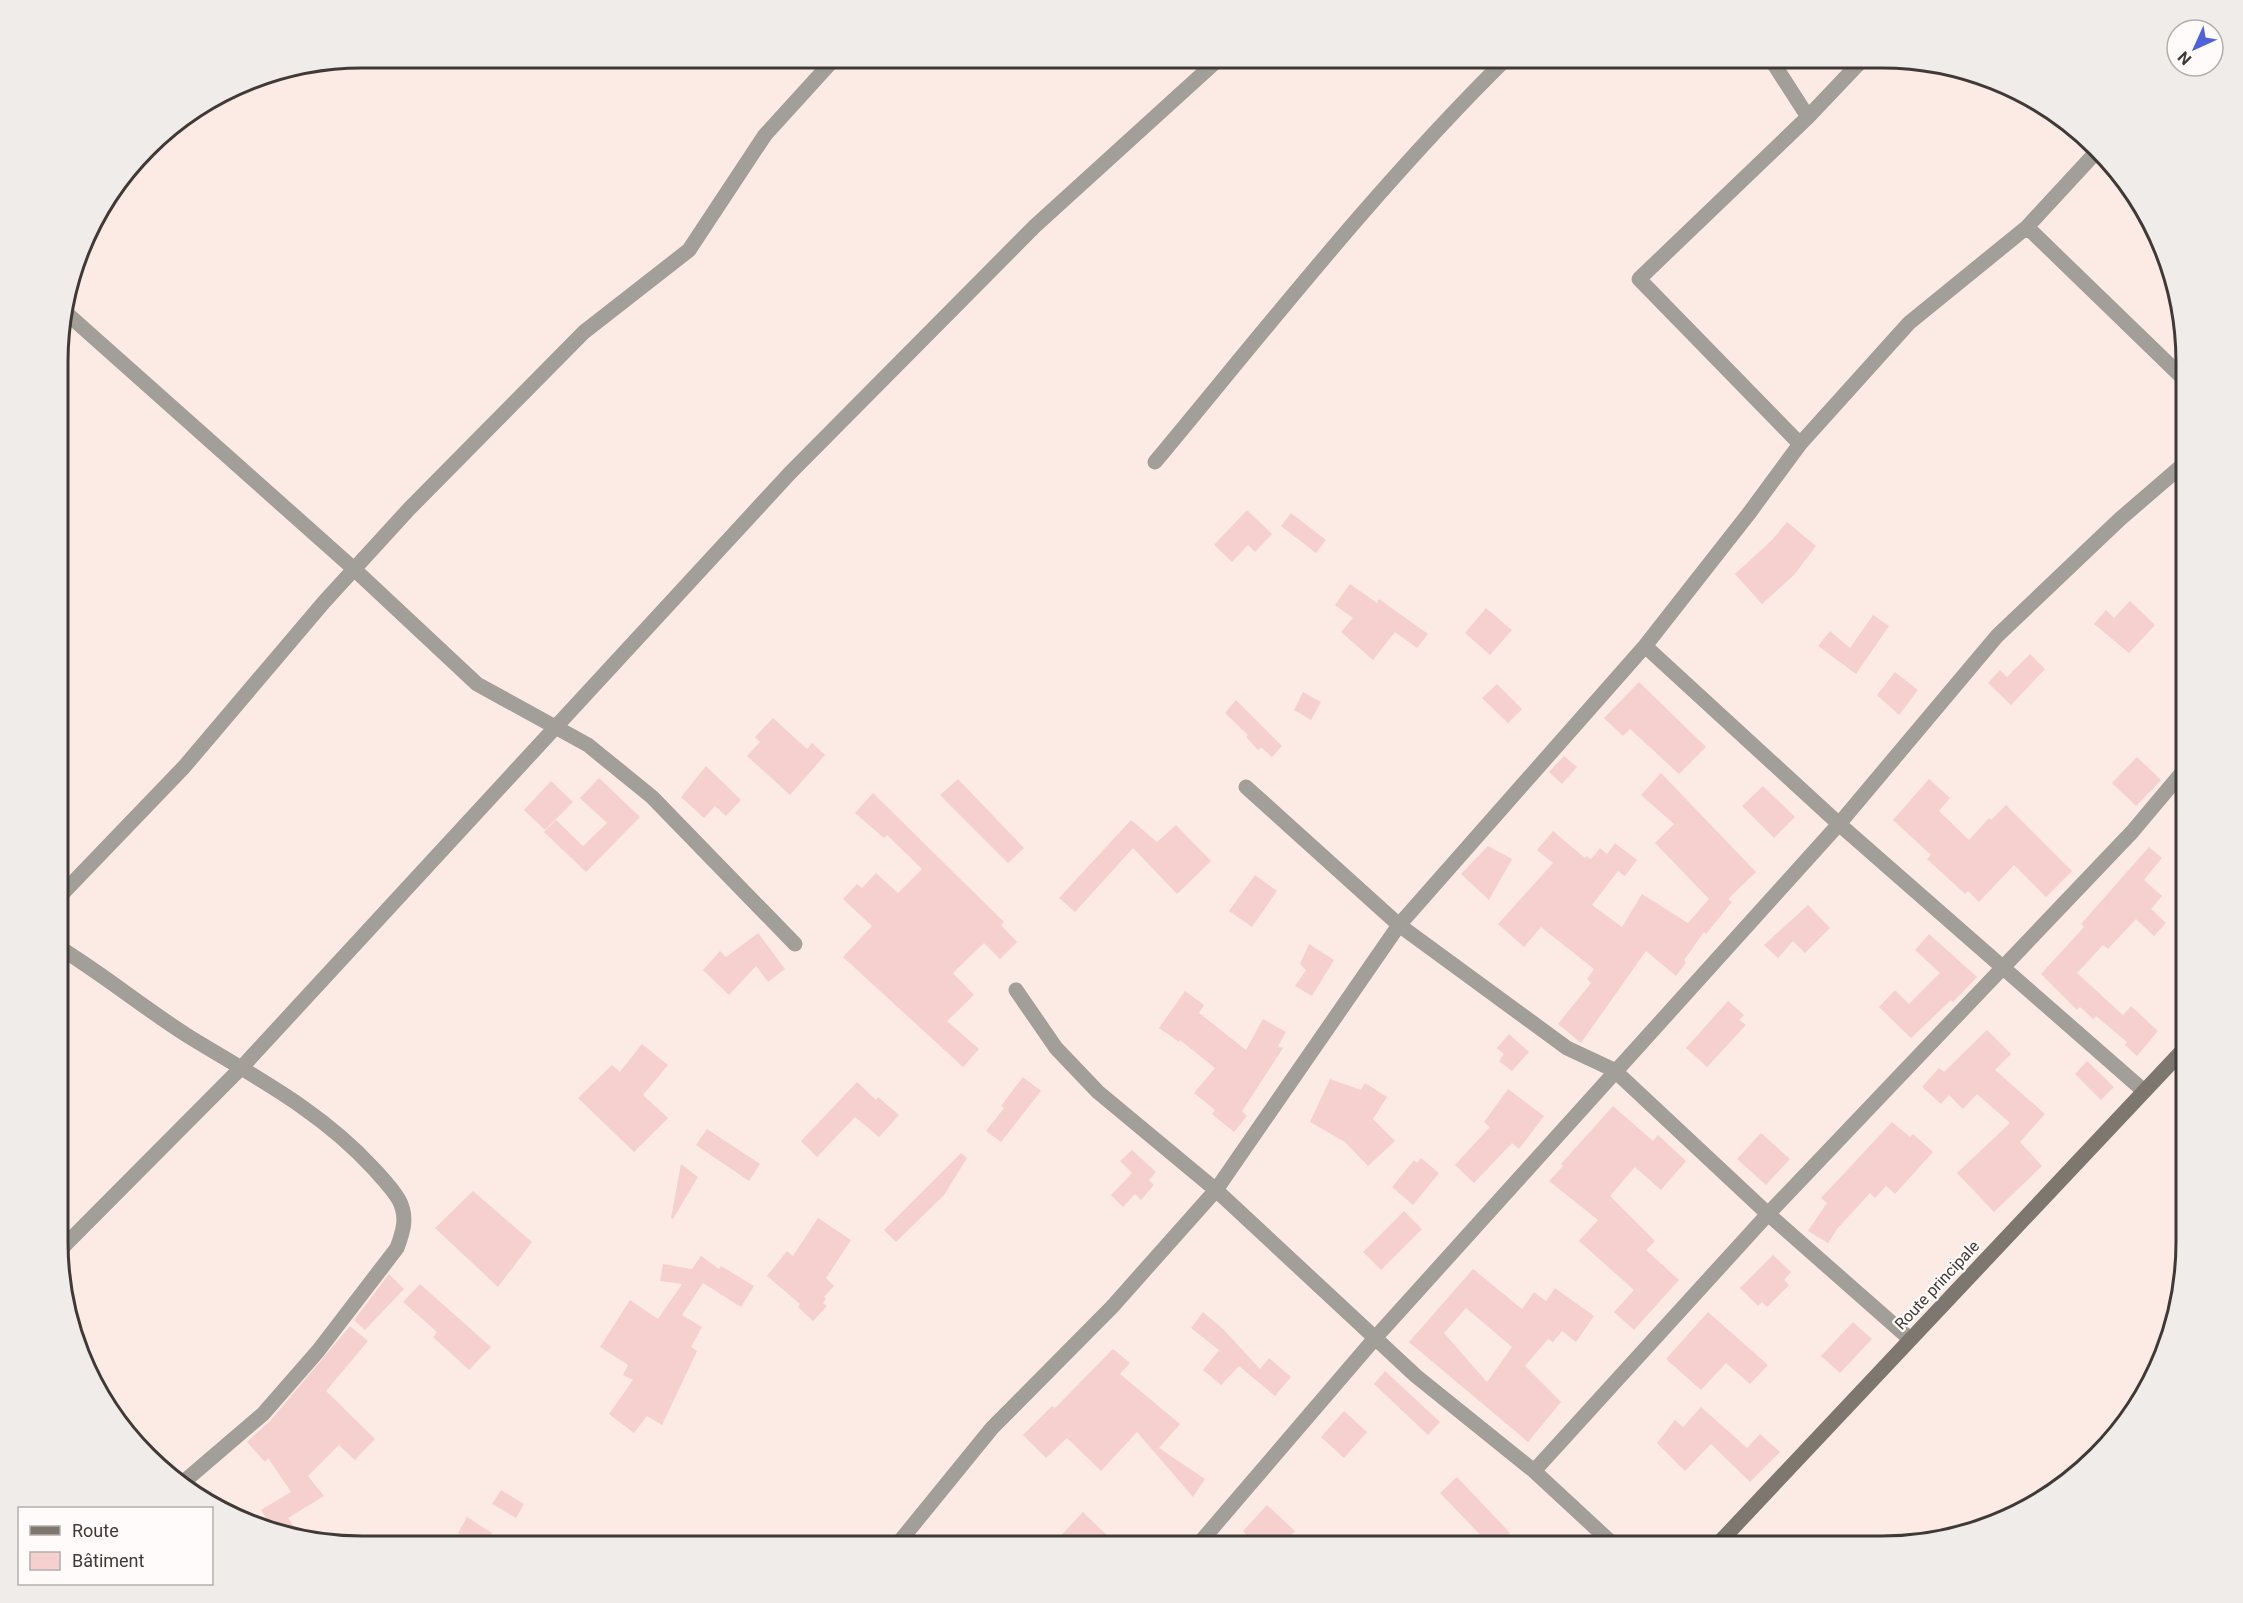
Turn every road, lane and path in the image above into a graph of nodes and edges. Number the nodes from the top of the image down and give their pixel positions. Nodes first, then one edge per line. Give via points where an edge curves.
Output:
1 (826, 68) edge
2 (1207, 68) edge
3 (1497, 68) edge
4 (1776, 68) edge
5 (1855, 68) edge
6 (1808, 117) junction
7 (2093, 156) edge
8 (2027, 227) junction
9 (71, 317) edge
10 (2176, 371) edge
11 (1800, 444) junction
12 (1155, 462) dead end
13 (2176, 471) edge
14 (354, 569) junction
15 (1645, 646) junction
16 (556, 728) junction
17 (2176, 780) edge
18 (1246, 787) dead end
19 (1839, 824) junction
20 (68, 888) edge
21 (1399, 925) junction
22 (795, 944) dead end
23 (68, 954) edge
24 (2004, 968) junction
25 (1016, 990) dead end
26 (2176, 1057) edge
27 (242, 1067) junction
28 (1614, 1070) junction
29 (2144, 1091) junction
30 (1216, 1190) junction
31 (1768, 1214) junction
32 (68, 1242) edge
33 (1376, 1337) junction
34 (1910, 1339) junction
35 (1534, 1471) junction
36 (187, 1479) edge
37 (904, 1536) edge
38 (1206, 1536) edge
39 (1604, 1536) edge
40 (1725, 1536) edge

1 - 14 street via 765,135 689,250 584,333
2 - 16 street via 1010,252 790,473
3 - 12 street via 1444,120
4 - 6 street
5 - 6 street
6 - 11 street via 1639,279
7 - 8 street
8 - 10 street
8 - 11 street via 1909,323
9 - 14 street
11 - 15 street
13 - 19 street via 1997,636
14 - 16 street via 477,684
14 - 20 street via 184,767
15 - 19 street
15 - 21 street
16 - 22 street via 588,745 652,797
16 - 27 street
17 - 24 street
18 - 21 street
19 - 24 street
19 - 28 street
21 - 28 street via 1567,1048
21 - 30 street
23 - 27 street via 160,1018
24 - 29 street
24 - 31 street
25 - 30 street via 1056,1047 1098,1092
26 - 29 street, Route principale
27 - 32 street
27 - 36 street via 313,1114 357,1151 399,1201 404,1228 397,1248 318,1351 263,1414
28 - 31 street
28 - 33 street
29 - 34 street, Route principale
30 - 33 street
30 - 37 street via 1112,1307 992,1428
31 - 34 street
31 - 35 street
33 - 35 street via 1448,1403
33 - 38 street
34 - 40 street, Route principale
35 - 39 street

